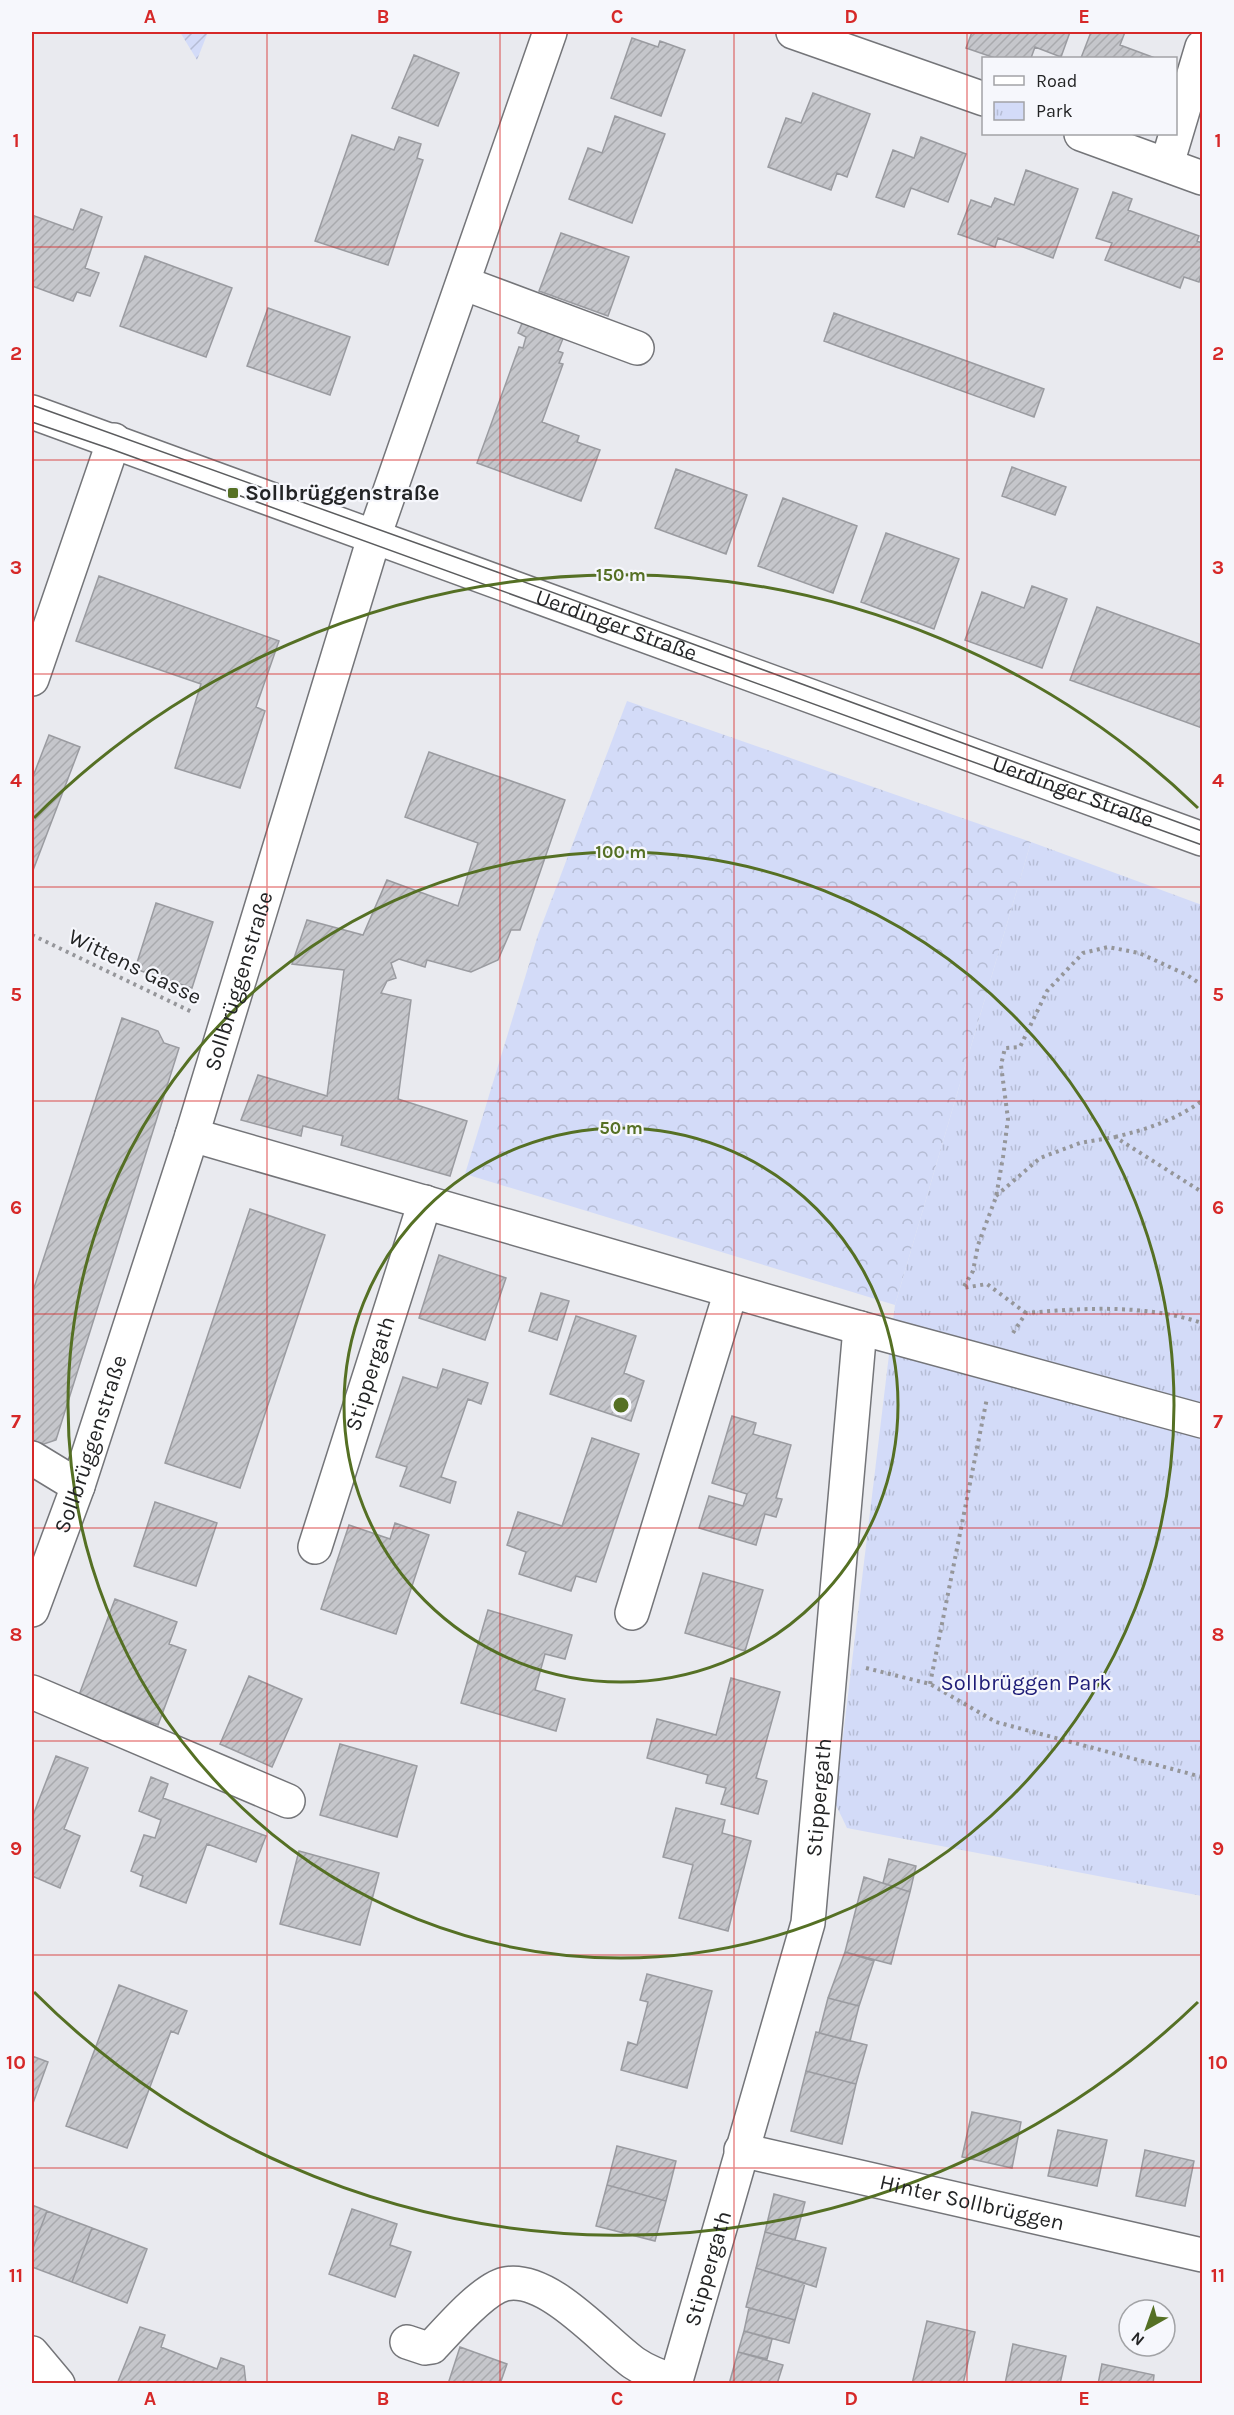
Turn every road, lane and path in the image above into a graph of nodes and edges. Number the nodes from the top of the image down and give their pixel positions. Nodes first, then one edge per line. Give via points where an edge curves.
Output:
1 (550, 32) edge
2 (794, 32) edge
3 (1203, 47) edge
4 (982, 98) edge
5 (1177, 132) edge
6 (1084, 135) edge
7 (1176, 135) edge
8 (1167, 164) junction
9 (1203, 178) edge
10 (463, 284) junction
11 (637, 348) dead end
12 (32, 412) edge
13 (114, 440) junction
14 (375, 536) junction
15 (32, 679) edge
16 (1203, 839) edge
17 (32, 935) edge
18 (1203, 985) edge
19 (225, 1028) junction
20 (1203, 1101) edge
21 (192, 1135) junction
22 (1115, 1137) junction
23 (1203, 1192) edge
24 (996, 1197) junction
25 (425, 1202) junction
26 (731, 1291) junction
27 (1026, 1313) junction
28 (1203, 1323) edge
29 (860, 1328) junction
30 (994, 1363) junction
31 (1203, 1421) edge
32 (32, 1458) edge
33 (78, 1486) junction
34 (315, 1547) dead end
35 (32, 1610) edge
36 (632, 1614) dead end
37 (833, 1660) junction
38 (930, 1684) junction
39 (32, 1692) edge
40 (1203, 1777) edge
41 (288, 1801) dead end
42 (741, 2150) junction
43 (1203, 2255) edge
44 (407, 2342) dead end
45 (32, 2353) edge
46 (675, 2383) edge
47 (58, 2384) edge

1 - 10 street, Sollbrüggenstraße
2 - 4 street
3 - 5 street
6 - 8 street
7 - 8 street
8 - 9 street
10 - 11 street
10 - 14 street, Sollbrüggenstraße
12 - 13 street, Uerdinger Straße
13 - 14 street, Uerdinger Straße
13 - 15 street
14 - 16 street, Uerdinger Straße
14 - 19 street, Sollbrüggenstraße
17 - 19 path, Wittens Gasse
18 - 24 path via 1139,953 1108,947 1083,952 1047,991 1020,1047 1005,1048 1001,1065 1008,1119
19 - 21 street, Sollbrüggenstraße
20 - 22 path via 1152,1128
21 - 25 street
21 - 33 street, Sollbrüggenstraße
22 - 23 path
22 - 24 path via 1080,1143 1040,1158
24 - 27 path via 973,1271 963,1288 987,1284
25 - 26 street
25 - 34 street, Stippergath
26 - 29 street
26 - 36 street
27 - 28 path via 1104,1307 1182,1316
27 - 30 path
29 - 30 street
29 - 37 street, Stippergath
30 - 31 street
30 - 38 path
32 - 33 street
33 - 35 street, Sollbrüggenstraße
37 - 38 path
37 - 42 street, Stippergath via 808,1923
38 - 40 path via 996,1722
39 - 41 street
42 - 43 street, Hinter Sollbrüggen
42 - 46 street, Stippergath
44 - 46 street via 425,2348 432,2346 477,2301 504,2284 524,2284 543,2291 635,2364
45 - 47 street

